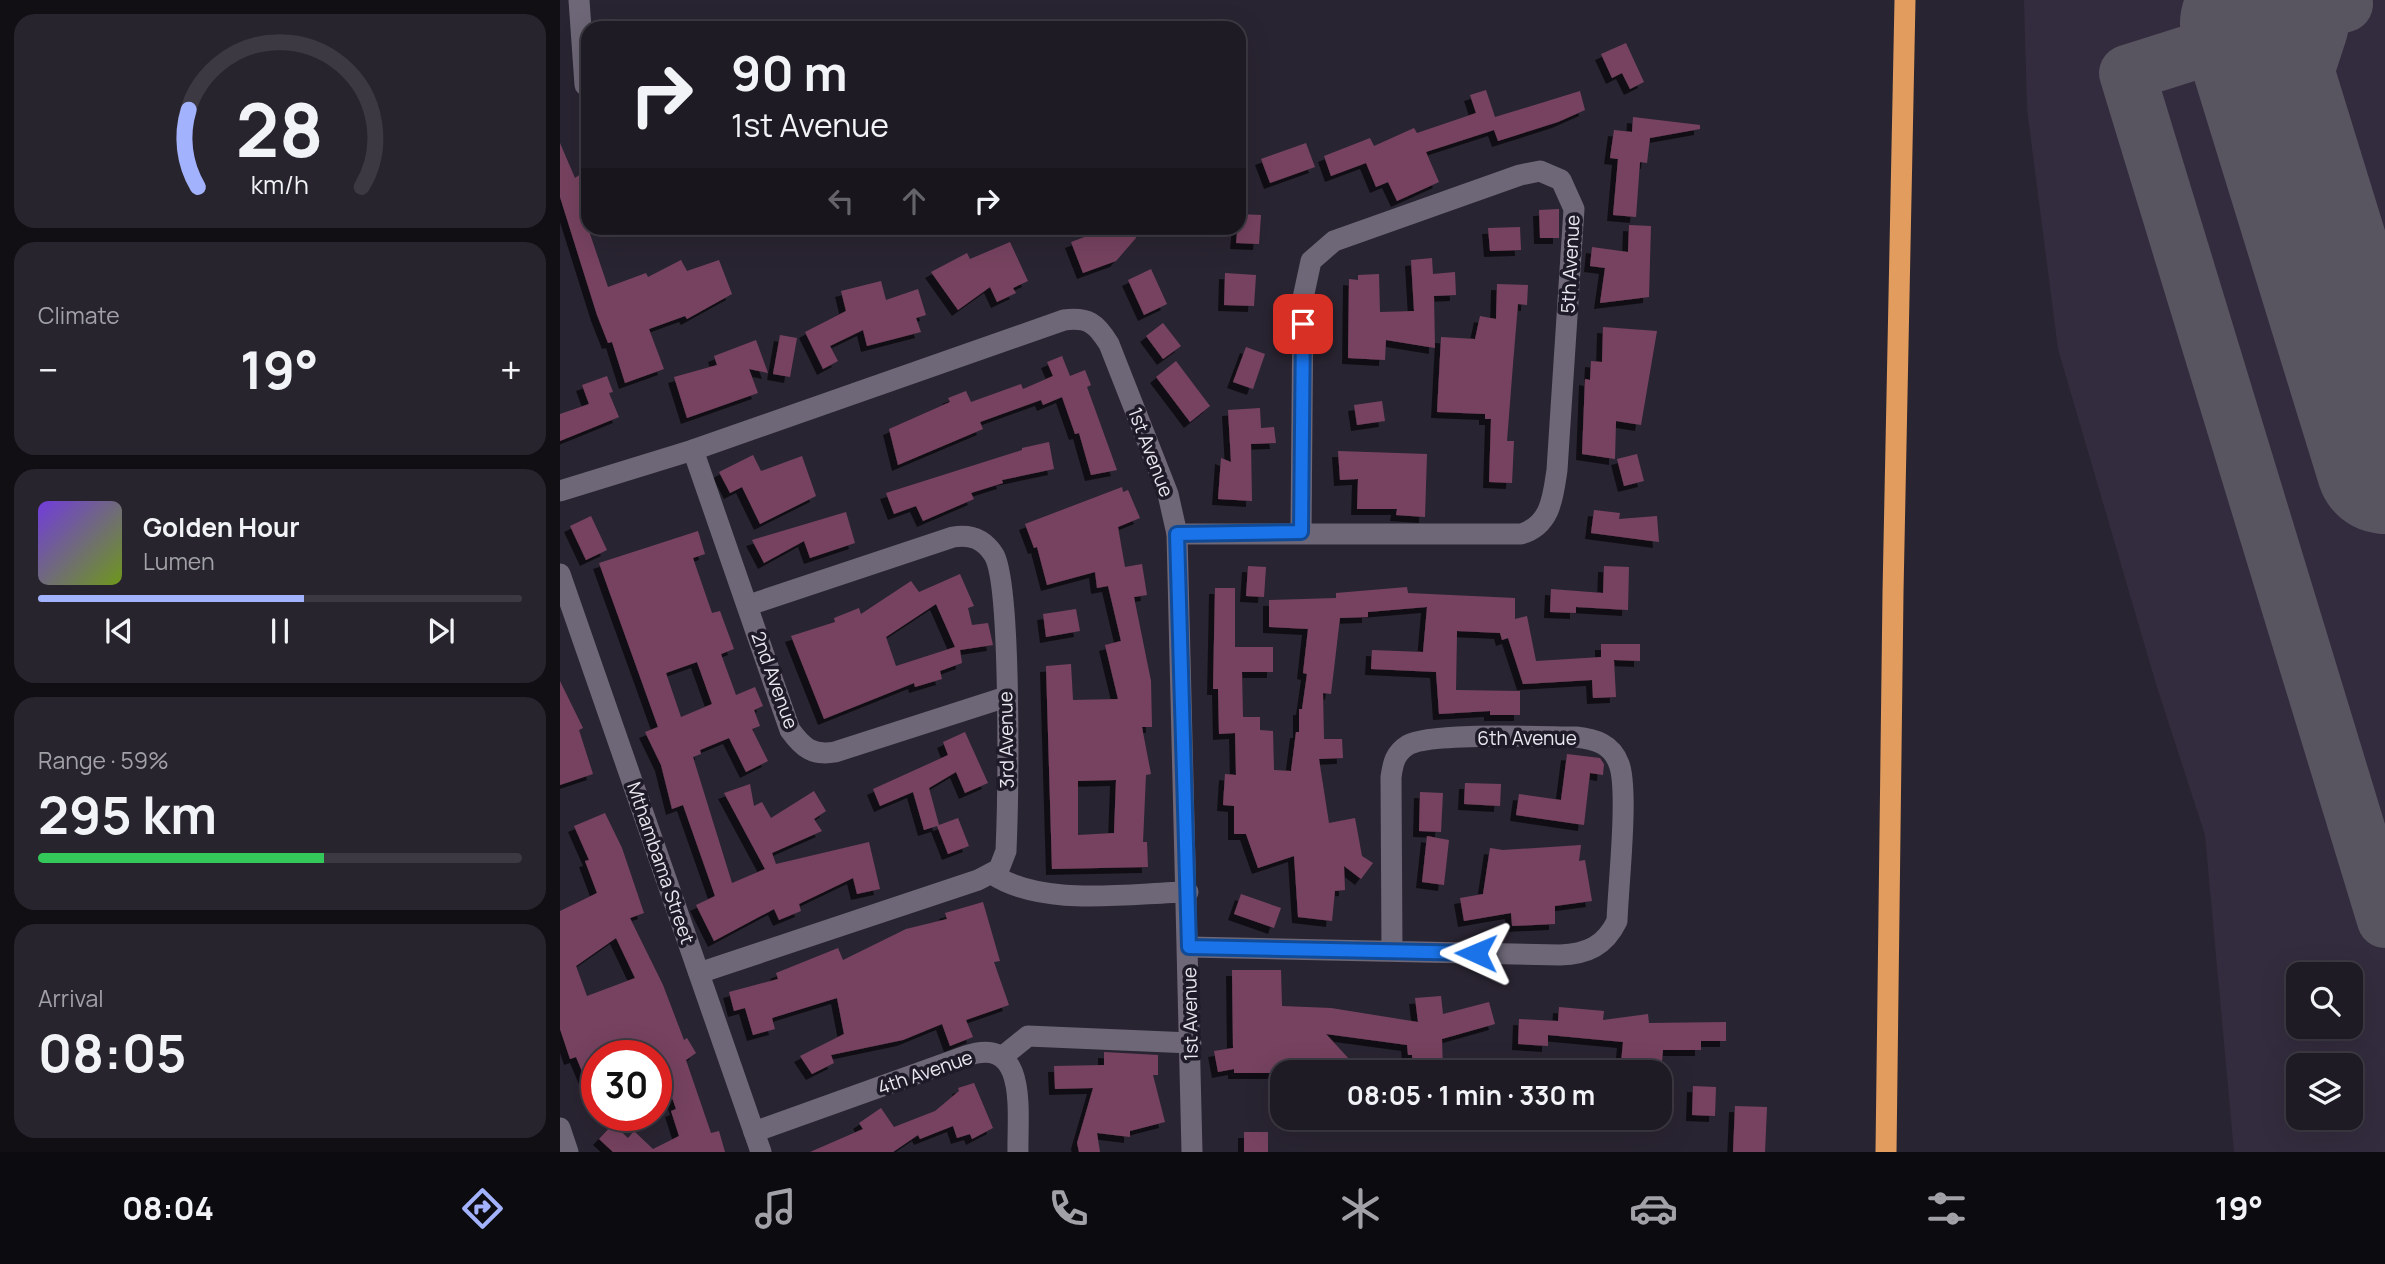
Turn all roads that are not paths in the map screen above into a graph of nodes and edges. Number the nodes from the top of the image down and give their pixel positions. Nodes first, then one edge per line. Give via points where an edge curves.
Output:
1 (579, 0) edge
2 (1905, 0) edge
3 (581, 28) edge
4 (693, 450) junction
5 (560, 491) edge
6 (1301, 532) junction
7 (1177, 534) junction
8 (560, 574) edge
9 (749, 605) junction
10 (1006, 698) junction
11 (992, 874) junction
12 (1188, 892) junction
13 (1189, 947) junction
14 (1392, 951) junction
15 (699, 973) junction
16 (1191, 1043) junction
17 (1002, 1057) junction
18 (560, 1128) edge
19 (757, 1142) edge
20 (568, 1152) edge
21 (1018, 1152) edge
22 (1192, 1152) edge
23 (1886, 1152) edge

1 - 3 street
2 - 23 highway
4 - 5 street, 1st Avenue
4 - 7 street, 1st Avenue via 1034,329 1080,318 1095,324 1109,344 1167,494
4 - 9 street, 2nd Avenue
6 - 6 street, 5th Avenue via 1521,534 1547,515 1557,470 1574,209 1561,180 1540,171 1520,175 1341,237 1311,261 1303,298
6 - 7 street, 5th Avenue
7 - 12 street, 1st Avenue
8 - 15 street, Mthambama Street
9 - 10 street, 2nd Avenue via 790,730 811,752 835,752
9 - 10 street, 3rd Avenue via 953,537 975,537 997,565
10 - 11 street, 3rd Avenue via 1006,851 1003,863
11 - 12 street via 1021,888 1062,895
11 - 15 street
12 - 13 street, 1st Avenue
13 - 14 street, 6th Avenue
13 - 16 street, 1st Avenue
14 - 14 street, 6th Avenue via 1560,955 1580,954 1603,943 1617,921 1622,787 1619,763 1607,747 1593,738 1576,737 1426,738 1399,752 1391,777
15 - 19 street, Mthambama Street
16 - 17 street via 1028,1036
16 - 22 street, 1st Avenue
17 - 19 street, 4th Avenue via 976,1053
17 - 21 street, 4th Avenue via 1015,1075
18 - 20 street

